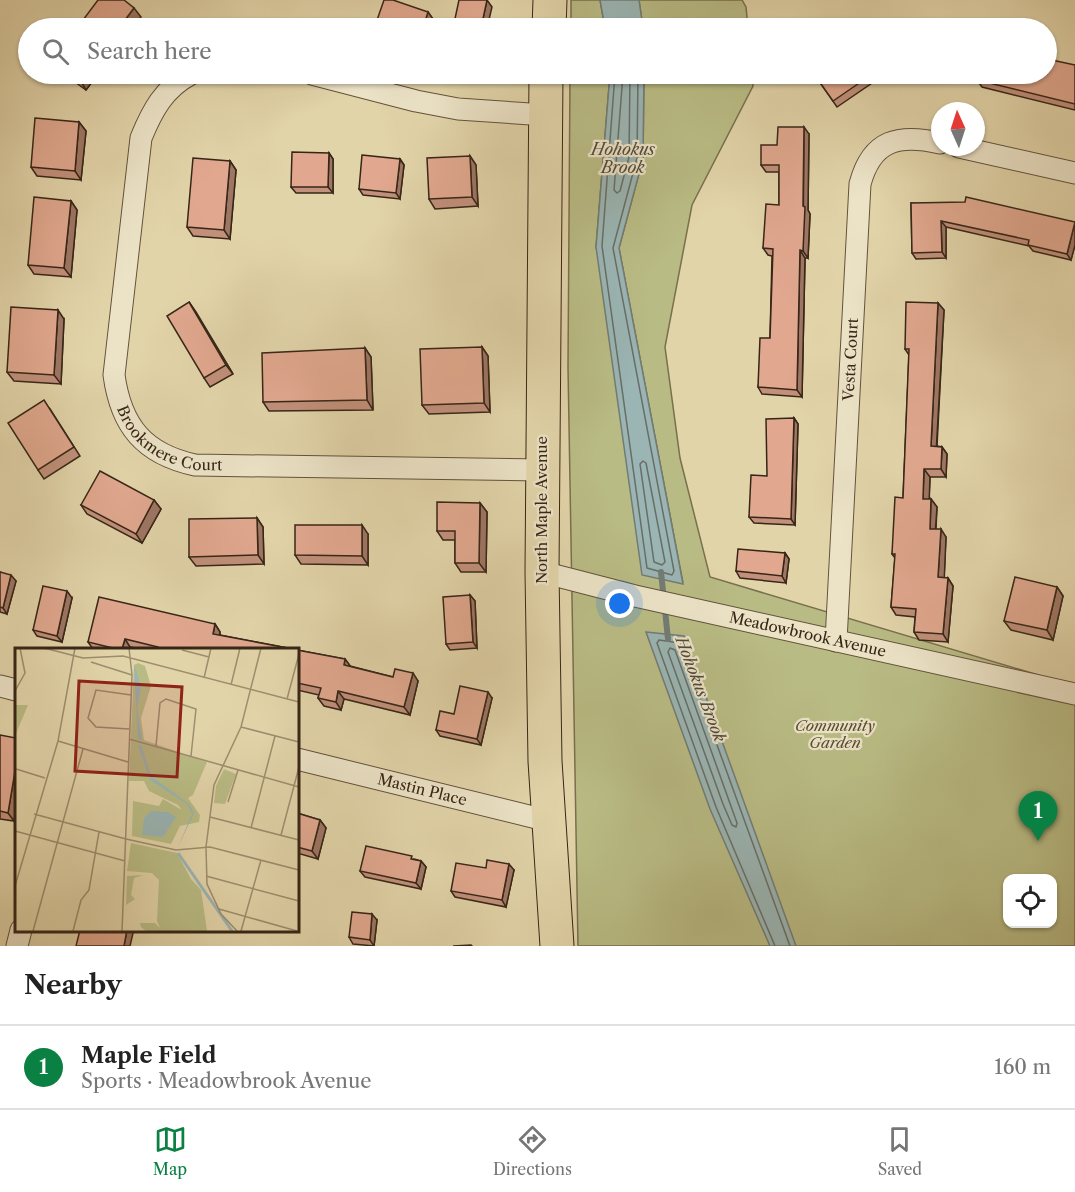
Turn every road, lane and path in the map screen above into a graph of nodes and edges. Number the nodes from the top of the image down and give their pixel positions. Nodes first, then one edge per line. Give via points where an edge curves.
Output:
1 (550, 0) edge
2 (549, 18) edge
3 (177, 84) edge
4 (351, 84) edge
5 (546, 84) edge
6 (545, 115) junction
7 (931, 141) edge
8 (985, 153) edge
9 (1075, 173) edge
10 (542, 470) junction
11 (542, 572) junction
12 (836, 641) junction
13 (0, 686) edge
14 (15, 690) edge
15 (1075, 694) edge
16 (298, 759) edge
17 (549, 821) junction
18 (21, 931) edge
19 (17, 946) edge
20 (557, 946) edge

1 - 2 main road
3 - 10 street, Brookmere Court via 163,95 141,138 114,375 117,398 139,437 155,451 195,465
4 - 6 street via 458,109
5 - 6 main road, North Maple Avenue
6 - 10 main road, North Maple Avenue
7 - 12 street, Vesta Court via 901,138 885,144 864,168 860,184
8 - 9 street
10 - 11 main road, North Maple Avenue
11 - 12 street, Meadowbrook Avenue
11 - 17 main road, North Maple Avenue
12 - 15 street, Meadowbrook Avenue
13 - 14 street
16 - 17 street, Mastin Place
17 - 20 main road, North Maple Avenue
18 - 19 street

